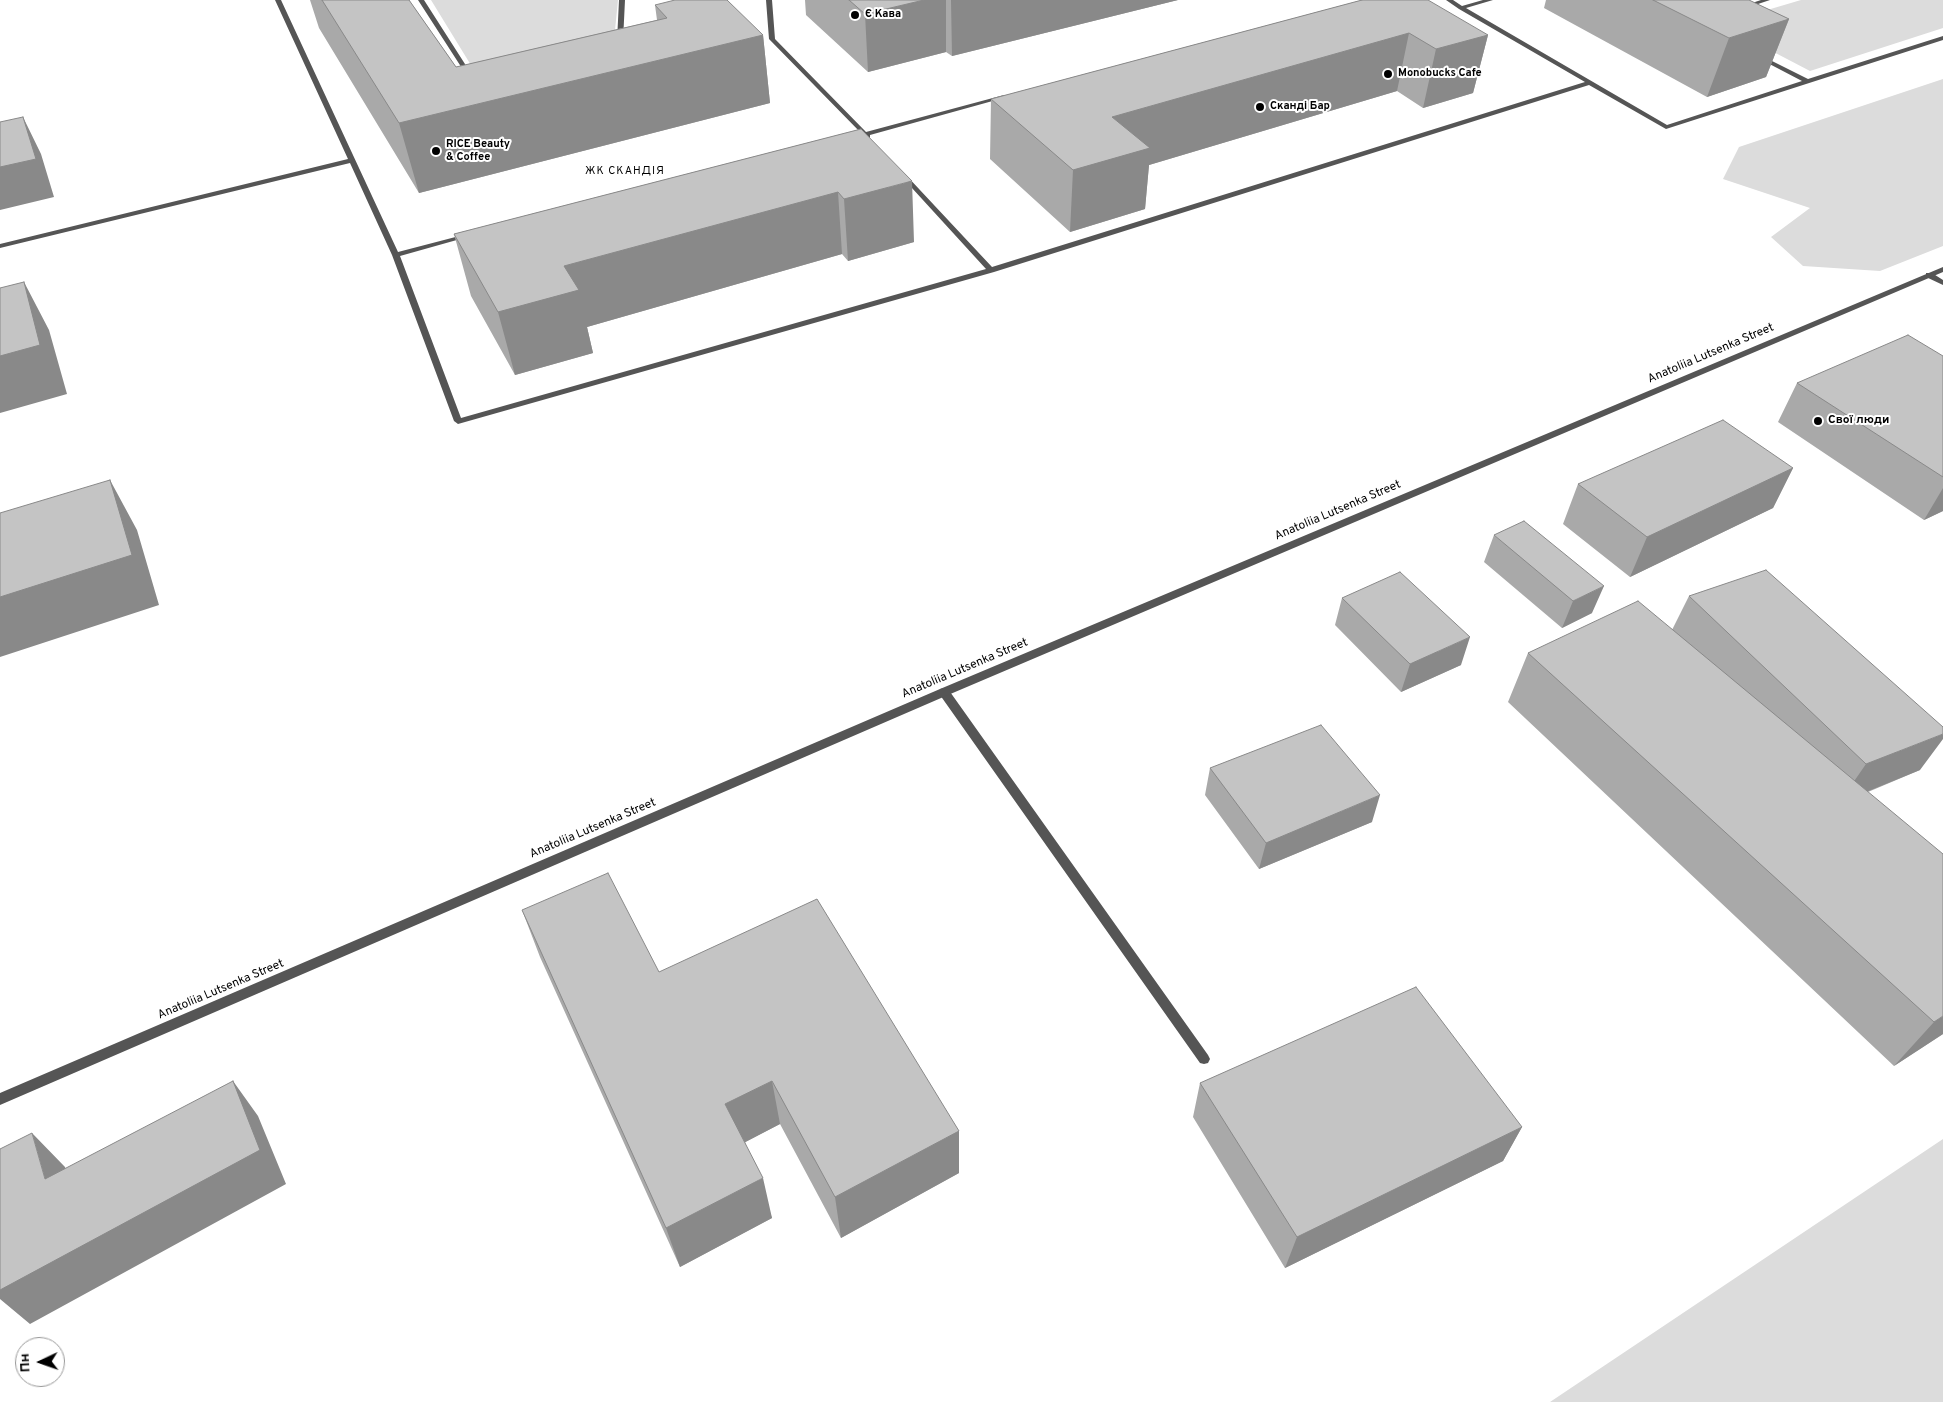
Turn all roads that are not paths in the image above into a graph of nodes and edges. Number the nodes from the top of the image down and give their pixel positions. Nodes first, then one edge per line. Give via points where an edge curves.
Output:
1 (278, 0) edge
2 (421, 0) edge
3 (622, 0) edge
4 (769, 0) edge
5 (1449, 0) edge
6 (1490, 0) edge
7 (1767, 0) edge
8 (1461, 8) junction
9 (1740, 8) edge
10 (1943, 38) edge
11 (620, 44) edge
12 (1755, 54) edge
13 (1808, 82) junction
14 (1589, 83) junction
15 (475, 84) edge
16 (1007, 96) edge
17 (865, 134) junction
18 (846, 139) edge
19 (871, 141) edge
20 (352, 160) junction
21 (898, 170) edge
22 (472, 235) edge
23 (0, 246) edge
24 (396, 255) junction
25 (1943, 269) edge
26 (991, 270) junction
27 (1929, 275) junction
28 (1943, 283) edge
29 (944, 692) junction
30 (1204, 1059) dead end
31 (0, 1099) edge

1 - 20 street
2 - 15 street
3 - 11 street
4 - 17 street via 772,39
5 - 8 street
6 - 8 street
7 - 9 street
8 - 14 street
10 - 13 street
12 - 13 street
13 - 14 street via 1666,127
14 - 26 street
16 - 17 street
17 - 18 street
17 - 19 street
20 - 23 street
20 - 24 street
21 - 26 street
22 - 24 street
24 - 26 street via 458,421
25 - 27 street, Anatoliia Lutsenka Street
27 - 28 street
27 - 29 street, Anatoliia Lutsenka Street
29 - 30 street
29 - 31 street, Anatoliia Lutsenka Street

